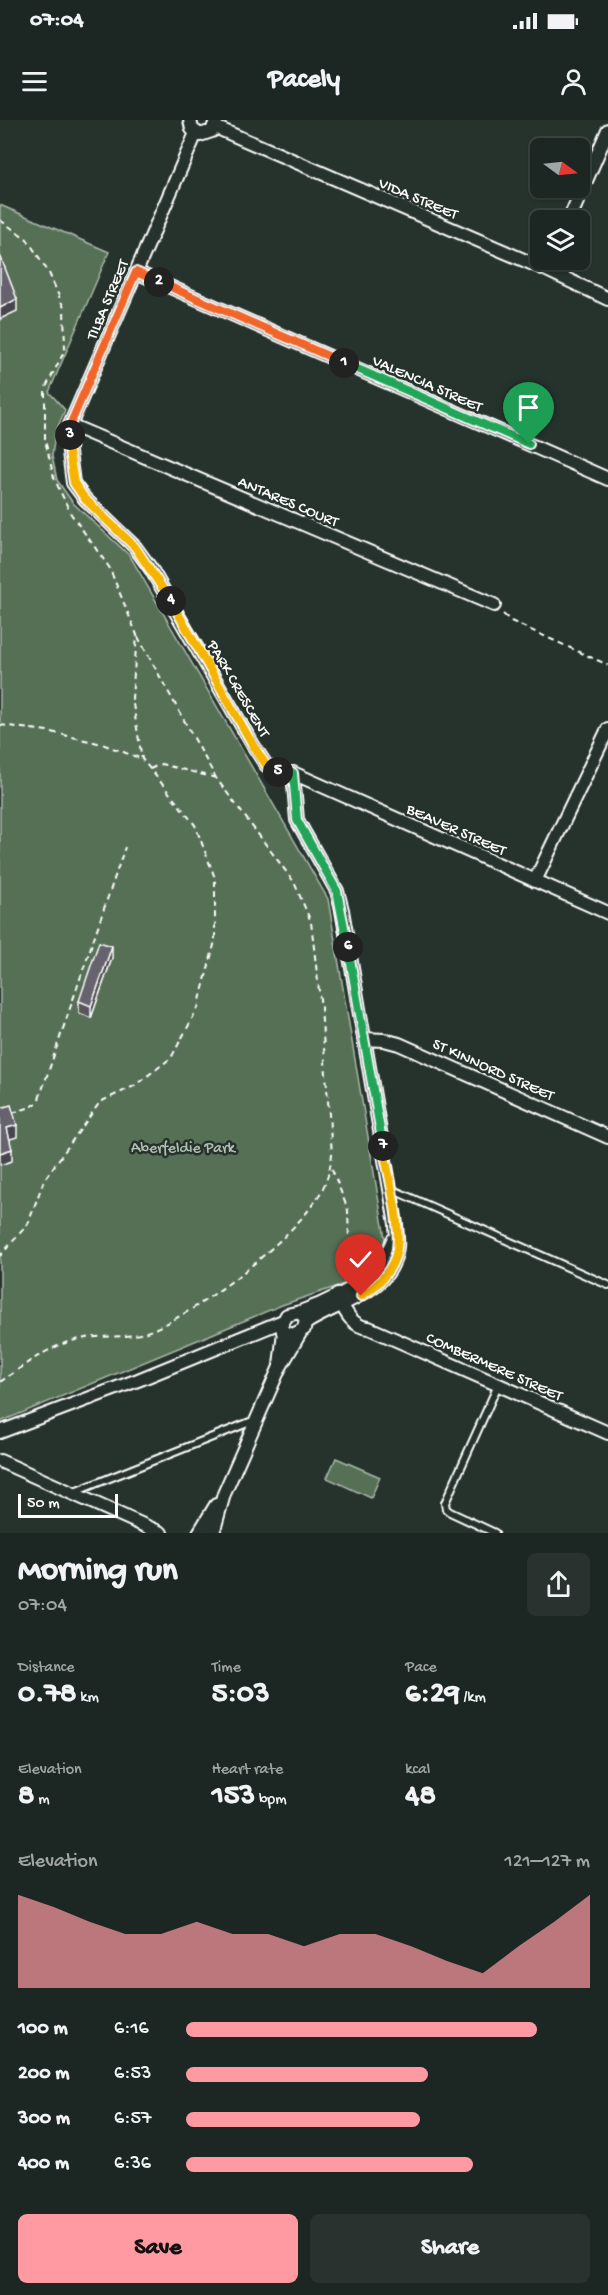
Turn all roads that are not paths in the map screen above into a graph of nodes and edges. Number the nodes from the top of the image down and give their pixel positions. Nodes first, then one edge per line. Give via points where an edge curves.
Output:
1 (190, 120) edge
2 (215, 124) edge
3 (608, 130) edge
4 (195, 133) junction
5 (572, 210) edge
6 (530, 257) edge
7 (558, 270) edge
8 (136, 272) junction
9 (608, 299) edge
10 (70, 425) junction
11 (608, 479) edge
12 (74, 483) joint
13 (494, 604) road end
14 (608, 729) edge
15 (293, 773) junction
16 (535, 881) junction
17 (608, 913) edge
18 (364, 1039) junction
19 (608, 1137) edge
20 (390, 1189) junction
21 (608, 1285) edge
22 (346, 1295) junction
23 (302, 1323) junction
24 (283, 1328) junction
25 (279, 1369) junction
26 (498, 1385) junction
27 (256, 1420) junction
28 (13, 1429) junction
29 (0, 1432) edge
30 (608, 1433) edge
31 (0, 1442) edge
32 (0, 1461) edge
33 (71, 1493) junction
34 (224, 1494) junction
35 (161, 1533) edge
36 (199, 1533) edge
37 (213, 1533) edge
38 (495, 1533) edge

1 - 4 street
2 - 4 street via 209,134
2 - 6 street, VIDA STREET
3 - 5 street
4 - 8 street, TILBA STREET
7 - 9 street, VIDA STREET
8 - 10 street, TILBA STREET
8 - 11 street, VALENCIA STREET
10 - 12 street, TILBA STREET
10 - 13 street, ANTARES COURT
12 - 15 street, PARK CRESCENT via 151,569 266,765 282,775
14 - 16 street
15 - 16 street, BEAVER STREET
15 - 18 street via 297,820 337,891
16 - 17 street, BEAVER STREET
18 - 19 street, ST KINNORD STREET via 399,1044
18 - 20 street
20 - 21 lane
20 - 22 street via 397,1248 389,1270 374,1286
22 - 23 street
22 - 26 street, COMBERMERE STREET via 354,1322
23 - 24 street via 293,1335
23 - 24 street via 290,1314
23 - 25 street
24 - 25 street
24 - 28 street via 250,1335
25 - 27 street
26 - 30 street, COMBERMERE STREET
26 - 38 lane via 445,1503 450,1512
27 - 33 lane
27 - 34 street
28 - 29 street
28 - 31 street
32 - 33 street
33 - 35 street
34 - 36 street
34 - 37 street

